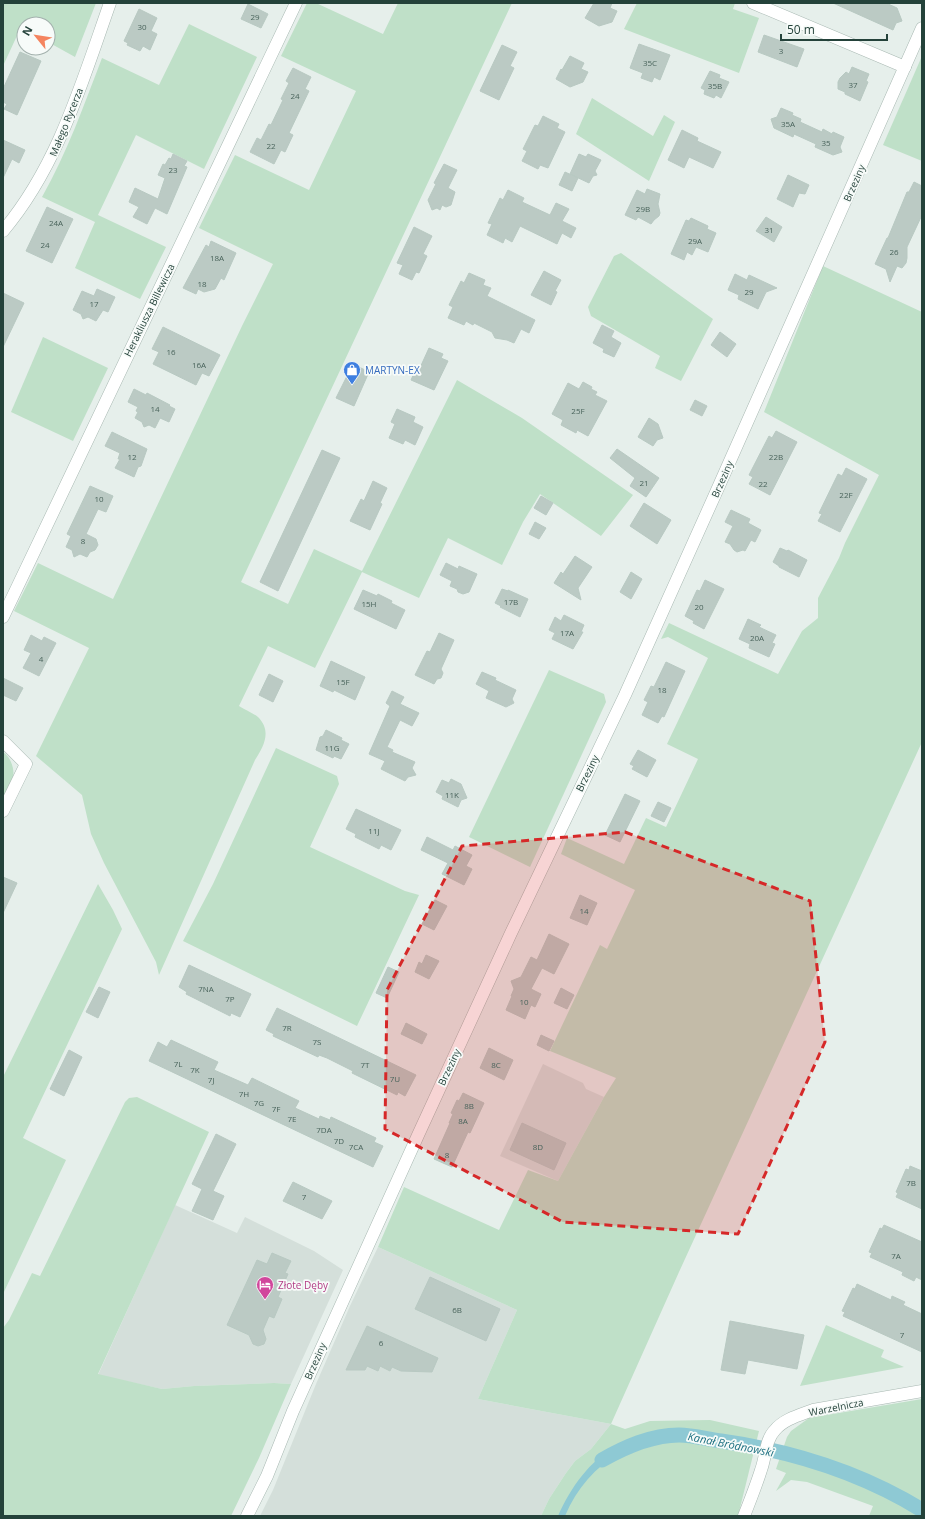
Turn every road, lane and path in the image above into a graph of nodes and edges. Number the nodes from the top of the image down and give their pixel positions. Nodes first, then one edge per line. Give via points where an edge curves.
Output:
1 (110, 3) edge
2 (296, 3) edge
3 (753, 3) edge
4 (922, 28) edge
5 (905, 67) junction
6 (3, 231) edge
7 (3, 617) edge
8 (3, 742) edge
9 (3, 811) edge
10 (922, 1391) edge
11 (247, 1516) edge
12 (744, 1516) edge

1 - 6 street, Małego Rycerza via 78,93 50,160 16,215
2 - 7 street, Herakliusza Billewicza
3 - 5 street
4 - 5 street, Brzeziny
5 - 11 street, Brzeziny via 625,695 511,933 302,1389 267,1476
8 - 9 street via 26,764
10 - 12 street, Warzelnicza via 812,1410 781,1424 770,1437 762,1469

